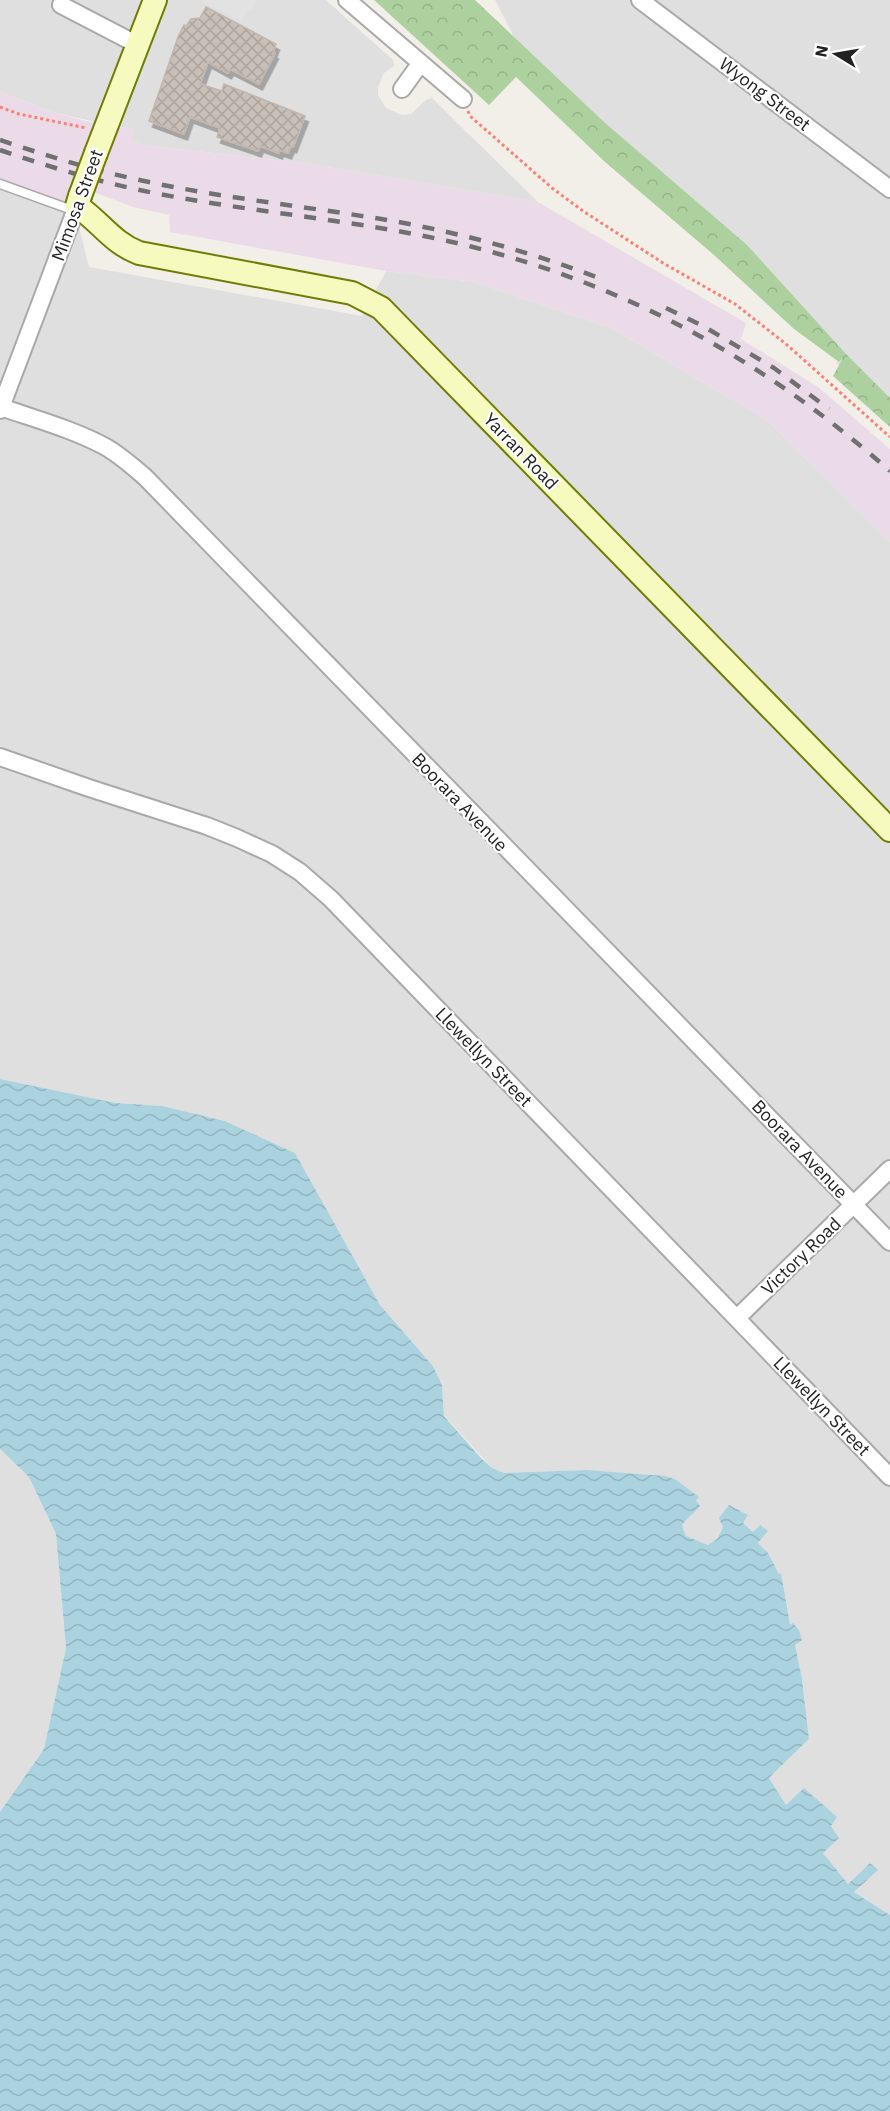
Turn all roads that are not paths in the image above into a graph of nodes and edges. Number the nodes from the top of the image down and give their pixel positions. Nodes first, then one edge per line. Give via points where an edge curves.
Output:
1 (155, 0) edge
2 (347, 0) edge
3 (640, 0) edge
4 (61, 5) dead end
5 (138, 45) junction
6 (420, 64) junction
7 (402, 89) dead end
8 (463, 99) road end
9 (0, 184) edge
10 (890, 189) edge
11 (77, 205) junction
12 (1, 409) edge
13 (0, 757) edge
14 (890, 830) edge
15 (890, 1169) edge
16 (854, 1204) junction
17 (890, 1242) edge
18 (737, 1318) junction
19 (890, 1477) edge

1 - 5 street, Mimosa Street
2 - 6 street
3 - 10 street, Wyong Street
4 - 5 street
5 - 11 street, Mimosa Street, bridge
6 - 7 street
6 - 8 street
9 - 11 lane
11 - 12 street, Mimosa Street
11 - 14 street, Yarran Road via 117,243 140,253 352,293 381,308
12 - 16 street, Boorara Avenue via 105,446 145,477
13 - 18 street, Llewellyn Street via 207,826 272,854 300,872 331,899
15 - 16 street, Victory Road
16 - 17 street, Boorara Avenue
16 - 18 street, Victory Road
18 - 19 street, Llewellyn Street

